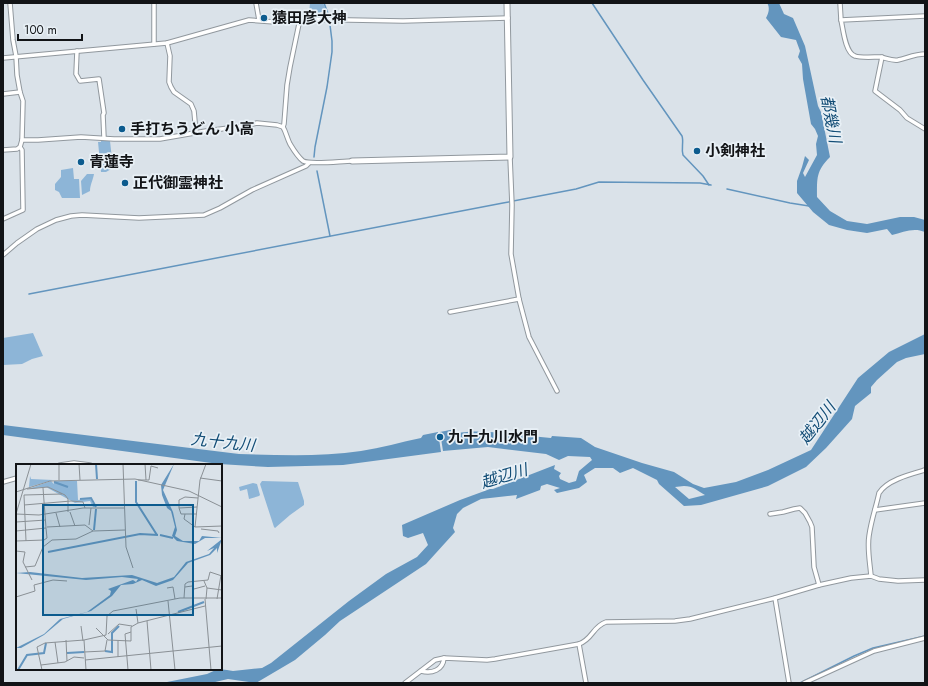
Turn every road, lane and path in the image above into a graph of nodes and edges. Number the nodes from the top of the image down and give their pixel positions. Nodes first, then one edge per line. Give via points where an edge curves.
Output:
1 (10, 3) edge
2 (154, 3) edge
3 (256, 3) edge
4 (507, 3) edge
5 (840, 3) edge
6 (925, 16) edge
7 (508, 18) junction
8 (300, 19) junction
9 (259, 20) junction
10 (841, 20) junction
11 (167, 43) junction
12 (154, 44) junction
13 (77, 51) junction
14 (925, 54) edge
15 (16, 56) junction
16 (882, 57) junction
17 (3, 58) edge
18 (20, 92) junction
19 (3, 94) edge
20 (283, 127) junction
21 (925, 129) edge
22 (196, 133) junction
23 (104, 138) junction
24 (22, 140) junction
25 (20, 147) junction
26 (3, 150) edge
27 (510, 157) junction
28 (352, 161) joint
29 (309, 163) junction
30 (3, 219) edge
31 (4, 253) edge
32 (519, 299) junction
33 (450, 312) dead end
34 (557, 391) dead end
35 (67, 464) edge
36 (82, 464) edge
37 (925, 470) edge
38 (16, 478) edge
39 (3, 482) edge
40 (925, 503) edge
41 (875, 510) junction
42 (770, 514) dead end
43 (871, 576) junction
44 (925, 580) edge
45 (819, 585) junction
46 (775, 598) junction
47 (925, 638) edge
48 (579, 644) junction
49 (444, 658) junction
50 (422, 671) junction
51 (406, 683) edge
52 (586, 683) edge
53 (789, 683) edge
54 (804, 683) edge

1 - 15 street
2 - 12 street
3 - 9 street
4 - 7 street
5 - 10 street
6 - 10 street
7 - 8 street via 403,21
7 - 27 street
8 - 9 street via 275,22
8 - 20 street via 287,85
9 - 11 street via 239,22
10 - 16 street via 846,43 852,55
11 - 12 street
11 - 22 street via 171,87 191,104
12 - 13 street
13 - 15 street
13 - 23 street via 76,74 80,81 99,79 104,113
14 - 16 street via 897,60
15 - 17 street
15 - 18 street
16 - 21 street via 875,91 907,118
18 - 19 street
18 - 24 street via 23,101
20 - 22 street via 257,123
20 - 29 street via 298,156
22 - 23 street via 160,139
23 - 24 street
24 - 25 street
25 - 26 street
25 - 30 street via 23,210
27 - 28 street
27 - 32 street via 511,254
28 - 29 street
29 - 31 street via 204,215 139,218 71,216 36,229
32 - 33 street
32 - 34 street via 528,336
35 - 36 street
37 - 41 street via 898,479 881,490
38 - 39 street
40 - 41 street
41 - 43 street via 869,536
42 - 45 street via 797,508 805,513 812,527 814,567
43 - 44 street via 898,581
43 - 45 street
45 - 46 street
46 - 48 street via 690,619 606,622 597,626 587,640
46 - 53 street
47 - 54 street via 874,650
48 - 49 street via 487,660
48 - 52 street
49 - 50 street via 435,660
49 - 50 street via 439,669
50 - 51 street

